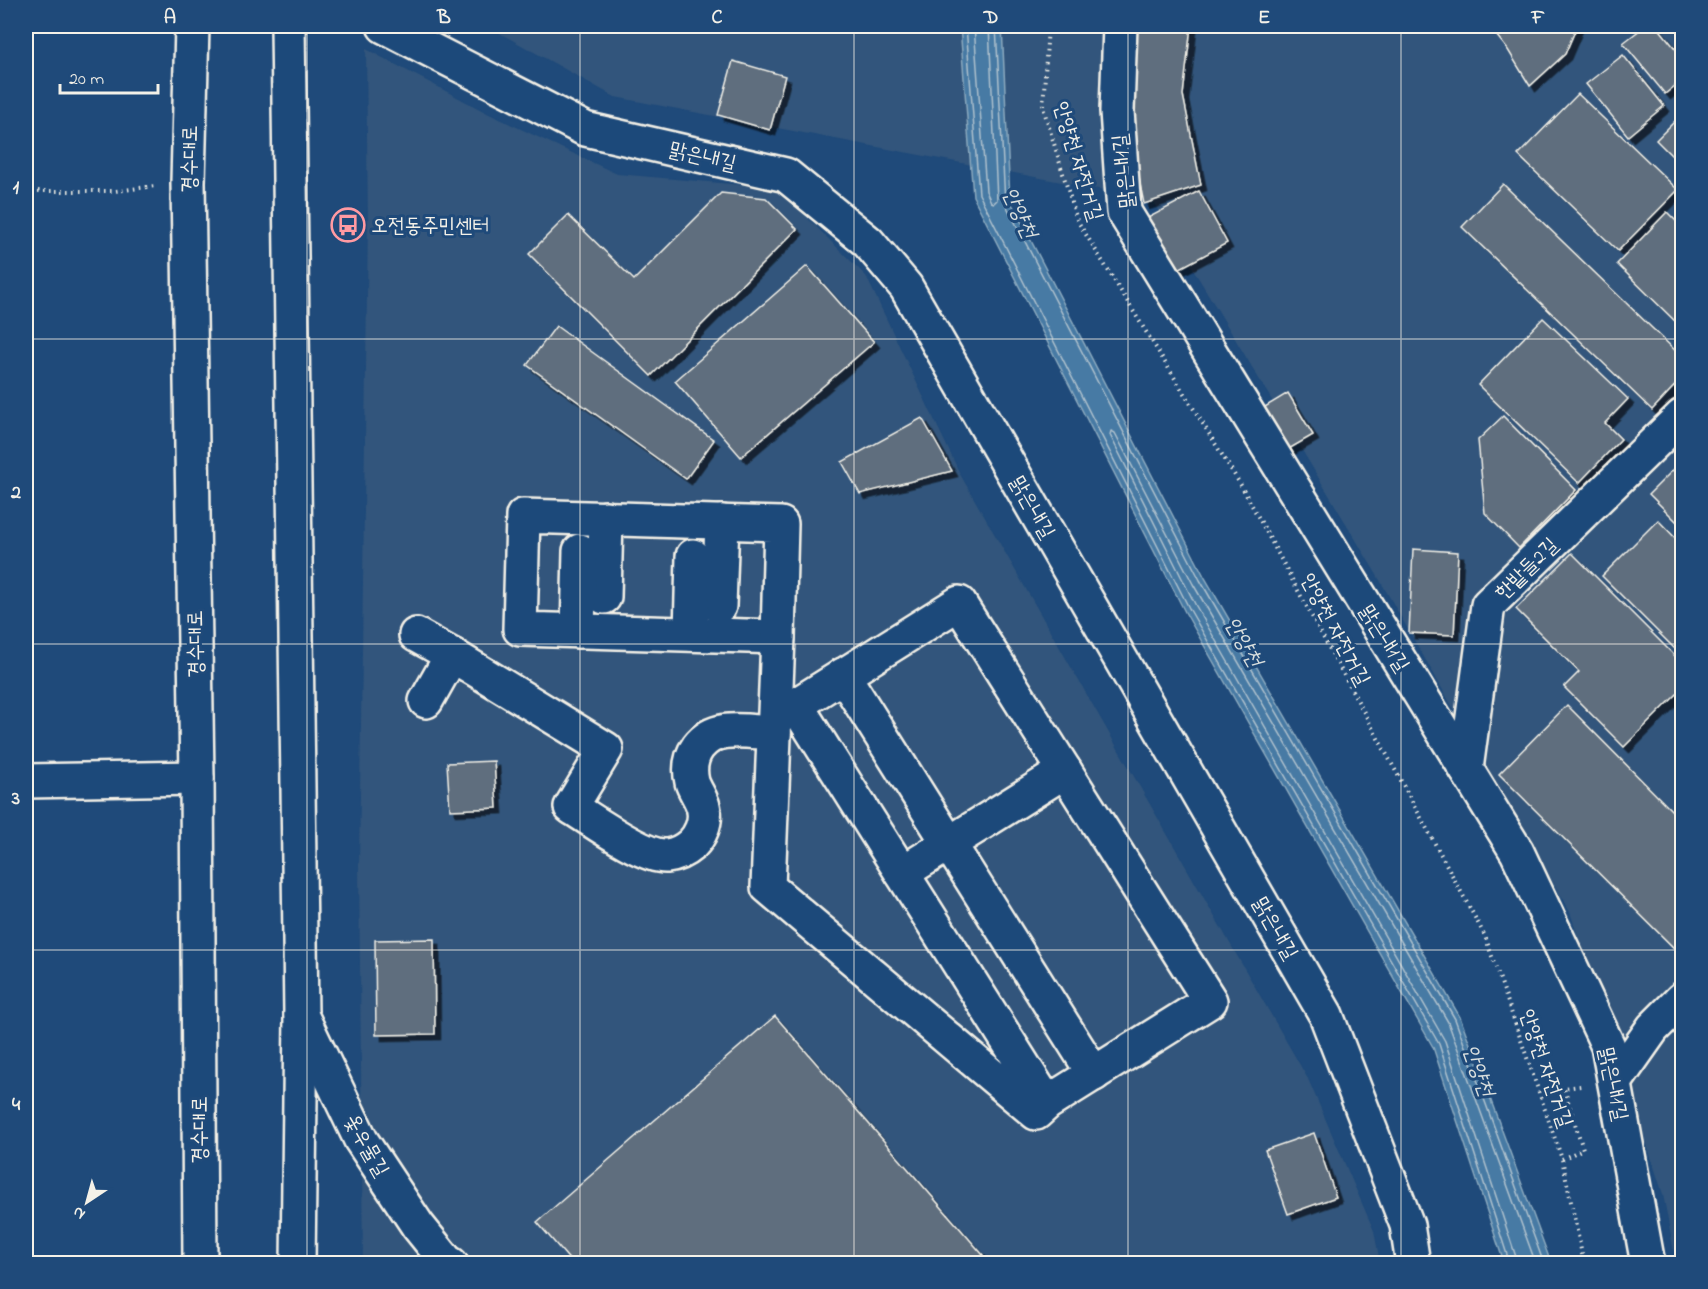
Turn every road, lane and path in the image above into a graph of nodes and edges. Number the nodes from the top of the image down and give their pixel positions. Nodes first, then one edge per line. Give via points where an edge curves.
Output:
1 (192, 26) edge
2 (288, 26) edge
3 (384, 26) edge
4 (1048, 26) edge
5 (1120, 26) edge
6 (188, 182) junction
7 (26, 191) edge
8 (1683, 416) edge
9 (606, 518) junction
10 (722, 522) junction
11 (578, 631) junction
12 (691, 634) junction
13 (416, 635) dead end
14 (778, 637) junction
15 (452, 655) junction
16 (843, 675) junction
17 (426, 701) dead end
18 (774, 733) junction
19 (1466, 769) junction
20 (1065, 771) junction
21 (197, 778) junction
22 (26, 781) edge
23 (949, 844) junction
24 (902, 873) junction
25 (1683, 999) edge
26 (301, 1015) junction
27 (1094, 1074) junction
28 (1615, 1082) junction
29 (1047, 1103) junction
30 (1562, 1159) junction
31 (200, 1263) edge
32 (298, 1263) edge
33 (451, 1263) edge
34 (1413, 1263) edge
35 (1584, 1263) edge
36 (1648, 1263) edge

1 - 6 street, 경수대로
2 - 26 street
3 - 34 street, 맑은내길 via 585,129 786,175 868,242 906,287 1326,1015 1407,1225
4 - 30 path, 안양천 자전거길 via 1043,107 1077,220 1242,487 1485,936
5 - 19 street, 맑은내1길 via 1117,111 1124,212
6 - 7 path via 115,191
6 - 21 street, 경수대로
8 - 19 street, 한밭들2길 via 1488,605
9 - 10 street
9 - 11 street
9 - 11 street via 523,516 520,629
10 - 12 street
10 - 14 street via 781,524
11 - 12 street
12 - 14 street
13 - 15 street
14 - 18 street
15 - 17 street
15 - 18 street via 606,749 571,807 646,852 667,856 684,850 702,829 705,813 690,767 703,740 725,730
16 - 20 street via 959,603
16 - 23 street
16 - 24 street via 796,705
18 - 29 street via 768,887 1036,1113
19 - 28 street, 맑은내1길 via 1517,852 1608,1046
20 - 23 street
20 - 27 street via 1210,1001
21 - 22 street
21 - 31 street, 경수대로
23 - 24 street
23 - 27 street
24 - 29 street
25 - 28 street via 1653,1028
26 - 32 street
26 - 33 street, 옻우물길 via 361,1140 417,1226
27 - 29 street
28 - 30 path via 1564,1088 1582,1149
28 - 36 street, 맑은내1길
30 - 35 path, 안양천 자전거길

